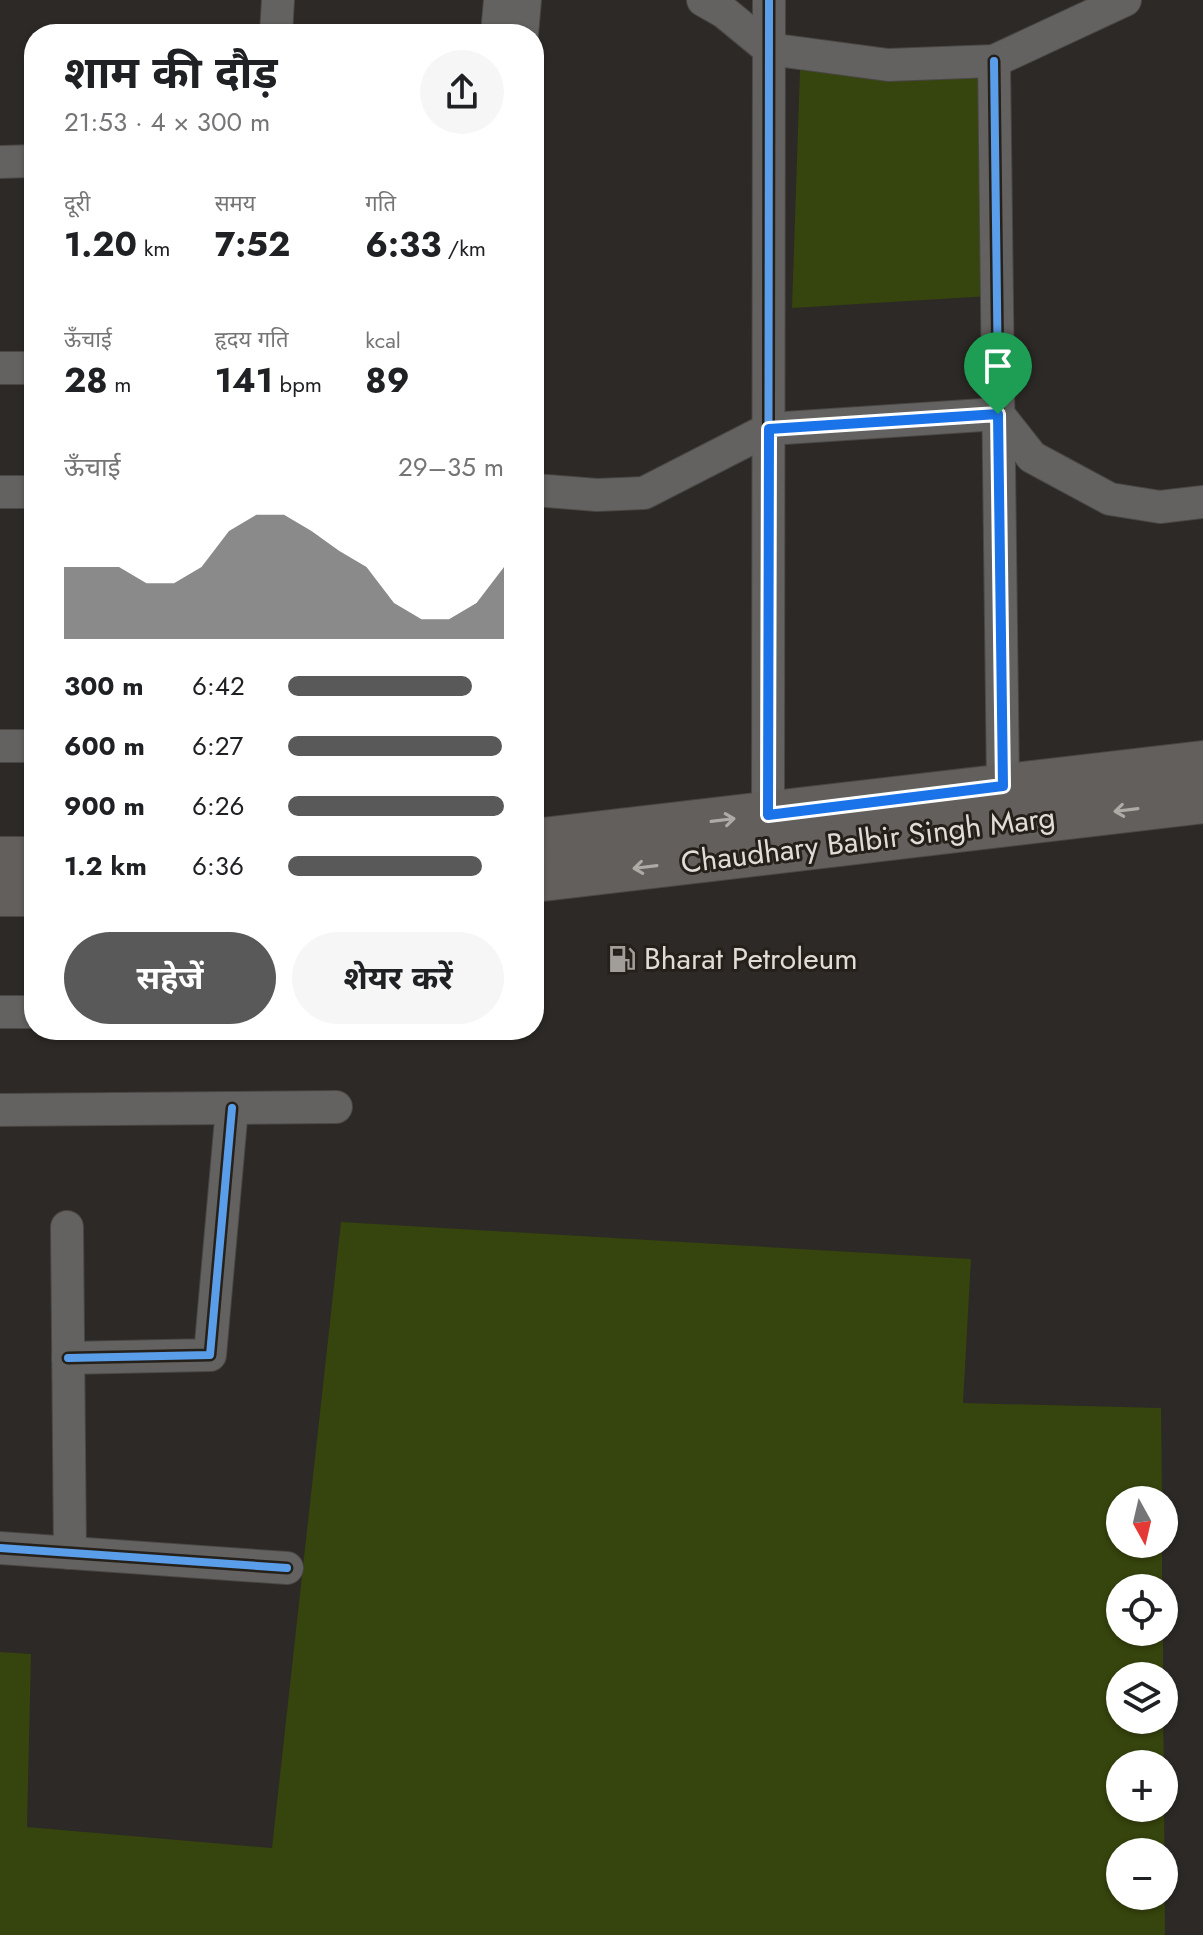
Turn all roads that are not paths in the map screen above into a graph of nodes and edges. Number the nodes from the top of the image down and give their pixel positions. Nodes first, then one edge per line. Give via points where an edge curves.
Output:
1 (278, 0) edge
2 (500, 0) edge
3 (525, 0) edge
4 (703, 0) edge
5 (769, 0) edge
6 (1125, 0) edge
7 (277, 24) edge
8 (498, 24) edge
9 (523, 24) edge
10 (769, 49) junction
11 (994, 61) junction
12 (24, 161) edge
13 (0, 162) edge
14 (0, 368) edge
15 (24, 368) edge
16 (998, 414) junction
17 (769, 429) junction
18 (544, 491) edge
19 (0, 492) edge
20 (24, 492) edge
21 (1203, 502) edge
22 (0, 746) edge
23 (24, 746) edge
24 (1203, 763) edge
25 (1003, 786) junction
26 (1203, 801) edge
27 (768, 815) junction
28 (544, 840) edge
29 (0, 859) edge
30 (24, 859) edge
31 (544, 879) edge
32 (0, 894) edge
33 (24, 894) edge
34 (0, 1012) edge
35 (24, 1012) edge
36 (336, 1107) dead end
37 (232, 1108) junction
38 (0, 1110) edge
39 (67, 1227) dead end
40 (68, 1358) junction
41 (0, 1548) edge
42 (70, 1553) junction
43 (287, 1568) dead end

1 - 7 street
2 - 8 street
3 - 9 street
4 - 10 street
5 - 10 street
6 - 11 street
10 - 11 street via 888,65
10 - 17 street
11 - 16 street
12 - 13 street
14 - 15 street
16 - 17 street
16 - 21 street via 1032,457 1110,499 1160,507
16 - 25 street
17 - 18 street via 644,493
17 - 27 street
19 - 20 street
22 - 23 street
24 - 25 street, Chaudhary Balbir Singh Marg
25 - 27 street, Chaudhary Balbir Singh Marg
26 -> 31 street, Chaudhary Balbir Singh Marg
28 -> 27 street, Chaudhary Balbir Singh Marg
29 - 30 street
32 - 33 street
34 - 35 street
36 - 37 street
37 - 38 street
37 - 40 street via 210,1355
39 - 40 street
40 - 42 street
41 - 42 street
42 - 43 street

